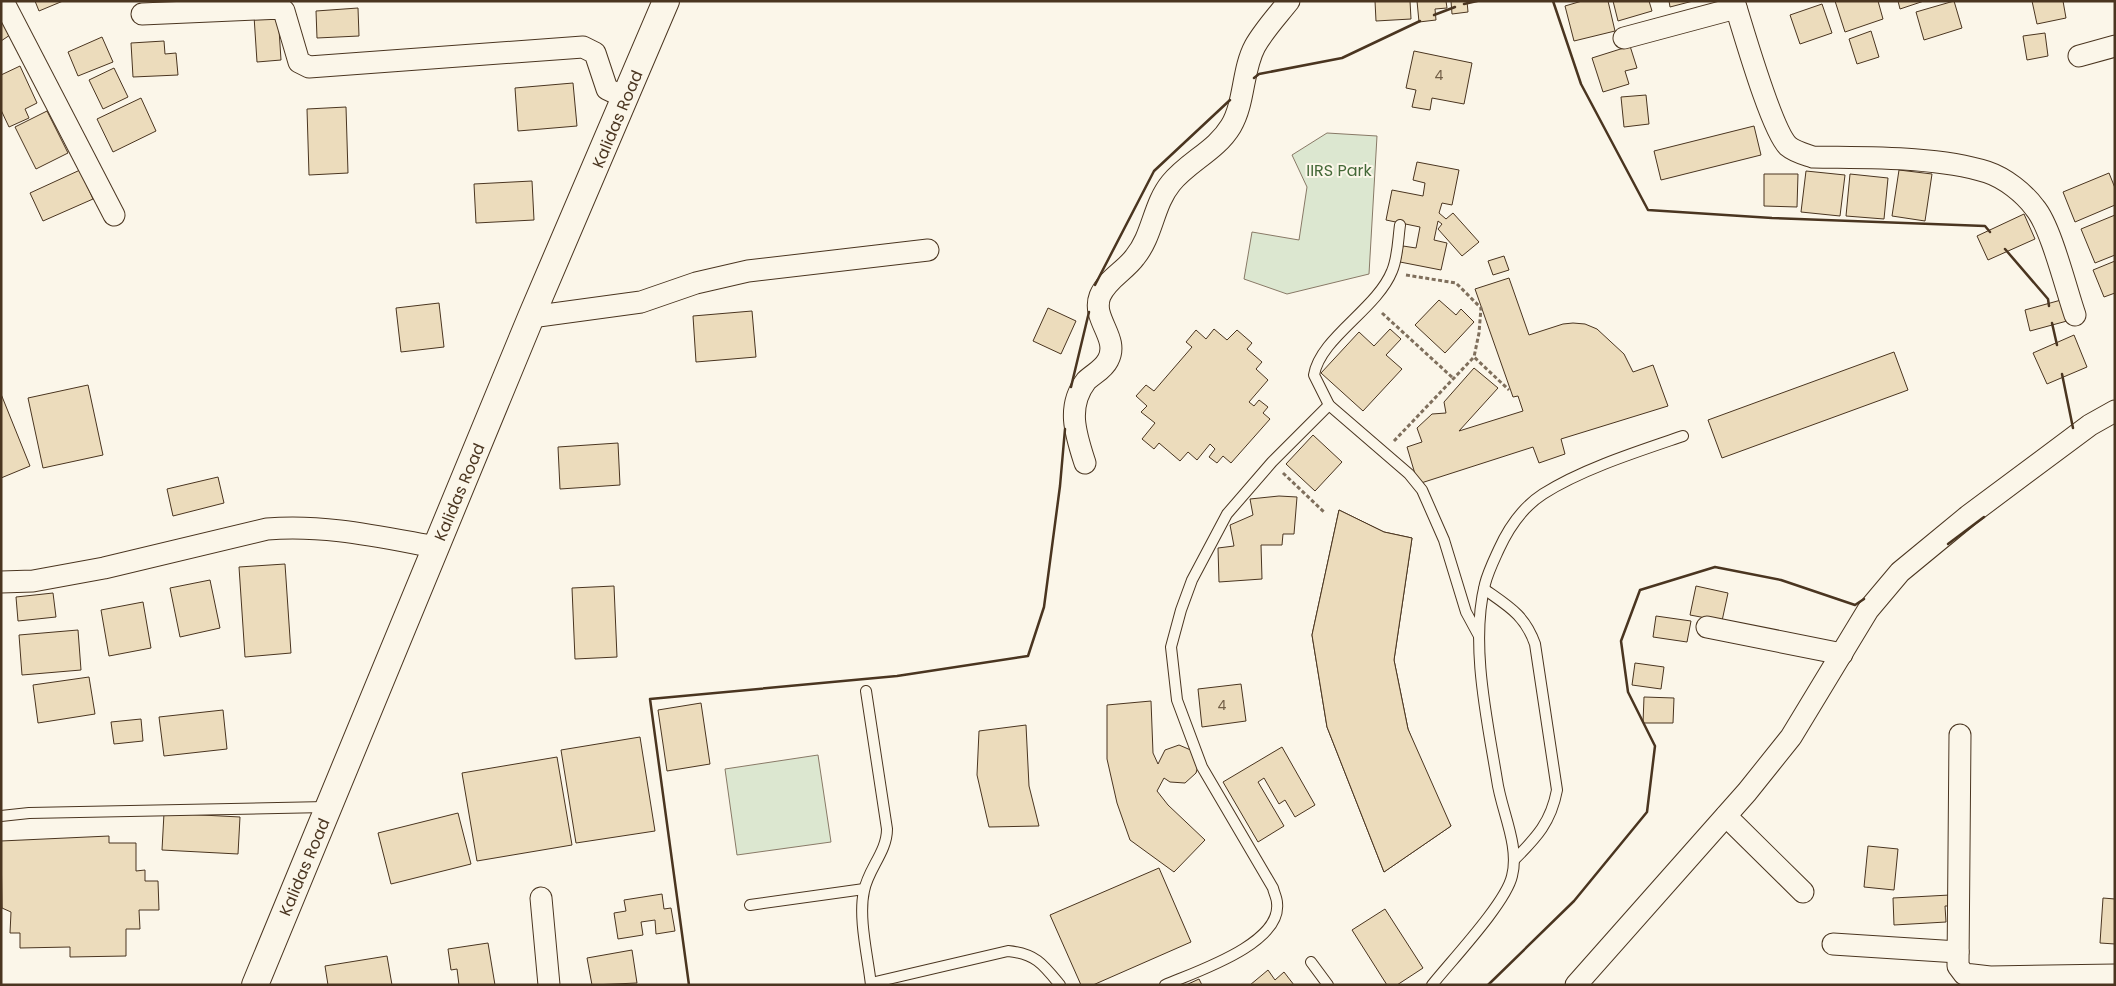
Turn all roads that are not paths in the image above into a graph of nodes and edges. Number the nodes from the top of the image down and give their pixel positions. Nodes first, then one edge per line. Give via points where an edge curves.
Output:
1 (3, 1) edge
2 (666, 1) edge
3 (1289, 1) edge
4 (230, 5) edge
5 (1735, 5) edge
6 (142, 14) dead end
7 (1624, 38) dead end
8 (2115, 46) edge
9 (2079, 56) dead end
10 (626, 98) junction
11 (114, 216) dead end
12 (1400, 225) dead end
13 (928, 250) dead end
14 (2075, 315) dead end
15 (531, 317) junction
16 (1329, 405) junction
17 (2115, 411) edge
18 (1683, 436) dead end
19 (1085, 463) dead end
20 (436, 547) junction
21 (1, 582) edge
22 (1484, 589) junction
23 (1707, 627) dead end
24 (1479, 636) junction
25 (1842, 654) junction
26 (866, 691) dead end
27 (1960, 735) dead end
28 (330, 806) junction
29 (1, 816) edge
30 (1726, 816) junction
31 (1514, 860) junction
32 (864, 889) junction
33 (1803, 892) dead end
34 (541, 898) dead end
35 (750, 905) dead end
36 (1833, 944) dead end
37 (1958, 952) junction
38 (1311, 962) dead end
39 (2115, 975) edge
40 (871, 984) edge
41 (255, 985) edge
42 (549, 985) edge
43 (1060, 985) edge
44 (1165, 985) edge
45 (1328, 985) edge
46 (1432, 985) edge
47 (1576, 985) edge

1 - 11 street
2 - 10 street, Kalidas Road
3 - 19 street via 1255,47 1233,122 1223,139 1171,183 1157,207 1144,244 1100,295 1098,311 1111,346 1108,360 1078,393 1073,414
4 - 6 street
4 - 10 street via 281,8 299,62 308,67 583,47 595,53 607,89
5 - 7 street
5 - 14 street via 1775,121 1788,145 1813,156 1946,164 1988,172 2004,181 2036,209
8 - 9 street
10 - 15 street, Kalidas Road
12 - 16 lane via 1393,270 1371,303 1316,365 1314,375
13 - 15 street via 748,271 696,283 641,302
15 - 20 street, Kalidas Road
16 - 24 lane via 1409,474 1422,490 1444,540 1466,612
16 - 44 lane via 1272,462 1228,514 1207,549 1180,610 1171,647 1177,700 1202,767 1273,888 1278,904 1273,920 1260,938 1241,952
17 - 25 street via 2090,425 1968,516 1900,572 1868,610
18 - 22 lane via 1543,494 1516,518 1504,538
20 - 21 street via 345,531 289,527 258,531 42,580
20 - 28 street, Kalidas Road
22 - 24 lane
22 - 31 lane via 1515,611 1530,628 1558,790 1553,811 1545,824
23 - 25 street
24 - 31 lane via 1492,750
25 - 30 street via 1791,737
26 - 32 lane via 887,829 884,848
27 - 37 street
28 - 29 lane
28 - 41 street, Kalidas Road
30 - 33 street
30 - 47 street
31 - 46 lane via 1512,876 1503,897
32 - 35 lane
32 - 40 lane via 863,912
34 - 42 street
36 - 37 street
37 - 39 street via 1960,971 1968,976
38 - 45 lane
40 - 43 lane via 1008,952 1025,953 1037,959

